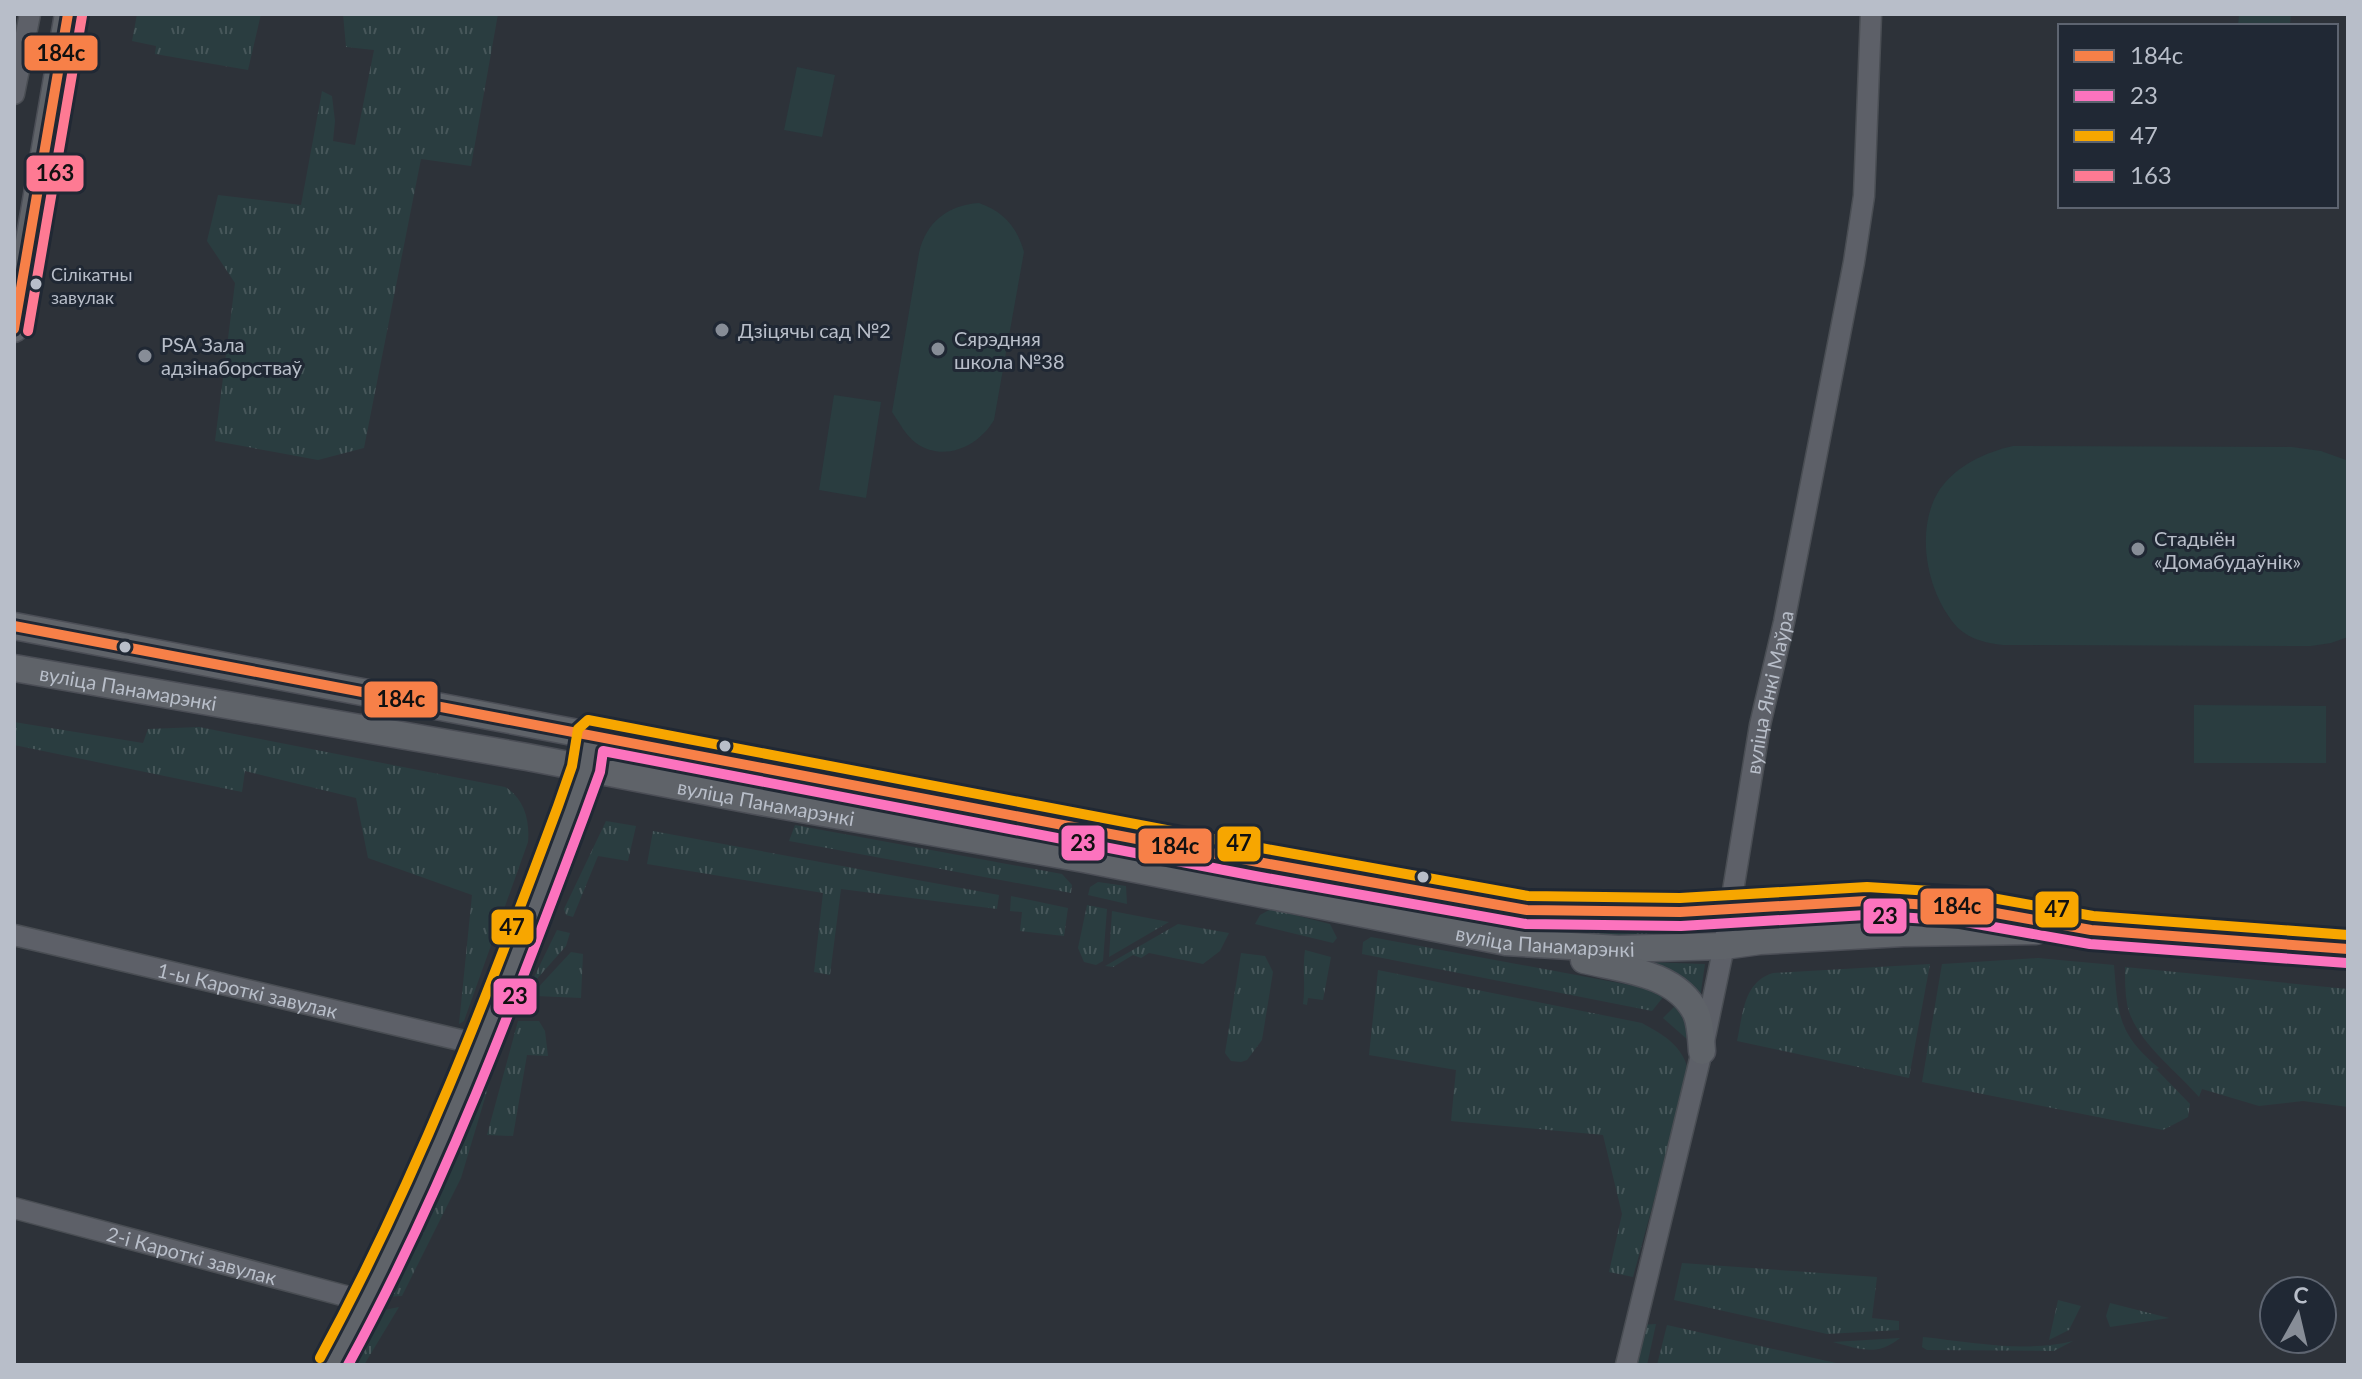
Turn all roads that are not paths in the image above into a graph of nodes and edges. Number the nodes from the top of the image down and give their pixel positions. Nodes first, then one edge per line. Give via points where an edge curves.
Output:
1 (68, 14) edge
2 (1871, 14) edge
3 (23, 26) edge
4 (14, 94) edge
5 (14, 329) edge
6 (14, 626) edge
7 (14, 668) edge
8 (591, 734) junction
9 (586, 769) junction
10 (1729, 910) junction
11 (2091, 930) junction
12 (14, 935) edge
13 (1506, 942) junction
14 (1724, 946) junction
15 (2348, 949) edge
16 (480, 1047) junction
17 (1702, 1051) junction
18 (14, 1208) edge
19 (368, 1302) junction
20 (332, 1365) edge
21 (1626, 1365) edge

1 - 5 main road
2 - 10 street, вуліца Янкі Маўра via 1864,196 1854,262 1760,725
3 - 4 street
6 - 8 main road, вуліца Панамарэнкі
7 - 9 main road, вуліца Панамарэнкі
8 - 9 main road
8 - 10 main road, вуліца Панамарэнкі via 1498,906 1557,912
9 - 13 main road, вуліца Панамарэнкі via 1099,861
9 - 16 main road
10 - 11 main road, вуліца Панамарэнкі via 1866,901 1962,907
10 - 14 street, вуліца Янкі Маўра
11 - 14 main road, вуліца Панамарэнкі via 1903,933
11 - 15 main road, вуліца Панамарэнкі
12 - 16 street, 1-ы Кароткі завулак
13 - 14 main road, вуліца Панамарэнкі via 1618,949
13 - 17 main road via 1651,976 1675,988 1697,1014
14 - 17 street, вуліца Янкі Маўра
16 - 19 main road via 413,1213
17 - 21 street, вуліца Янкі Маўра
18 - 19 street, 2-і Кароткі завулак
19 - 20 main road

